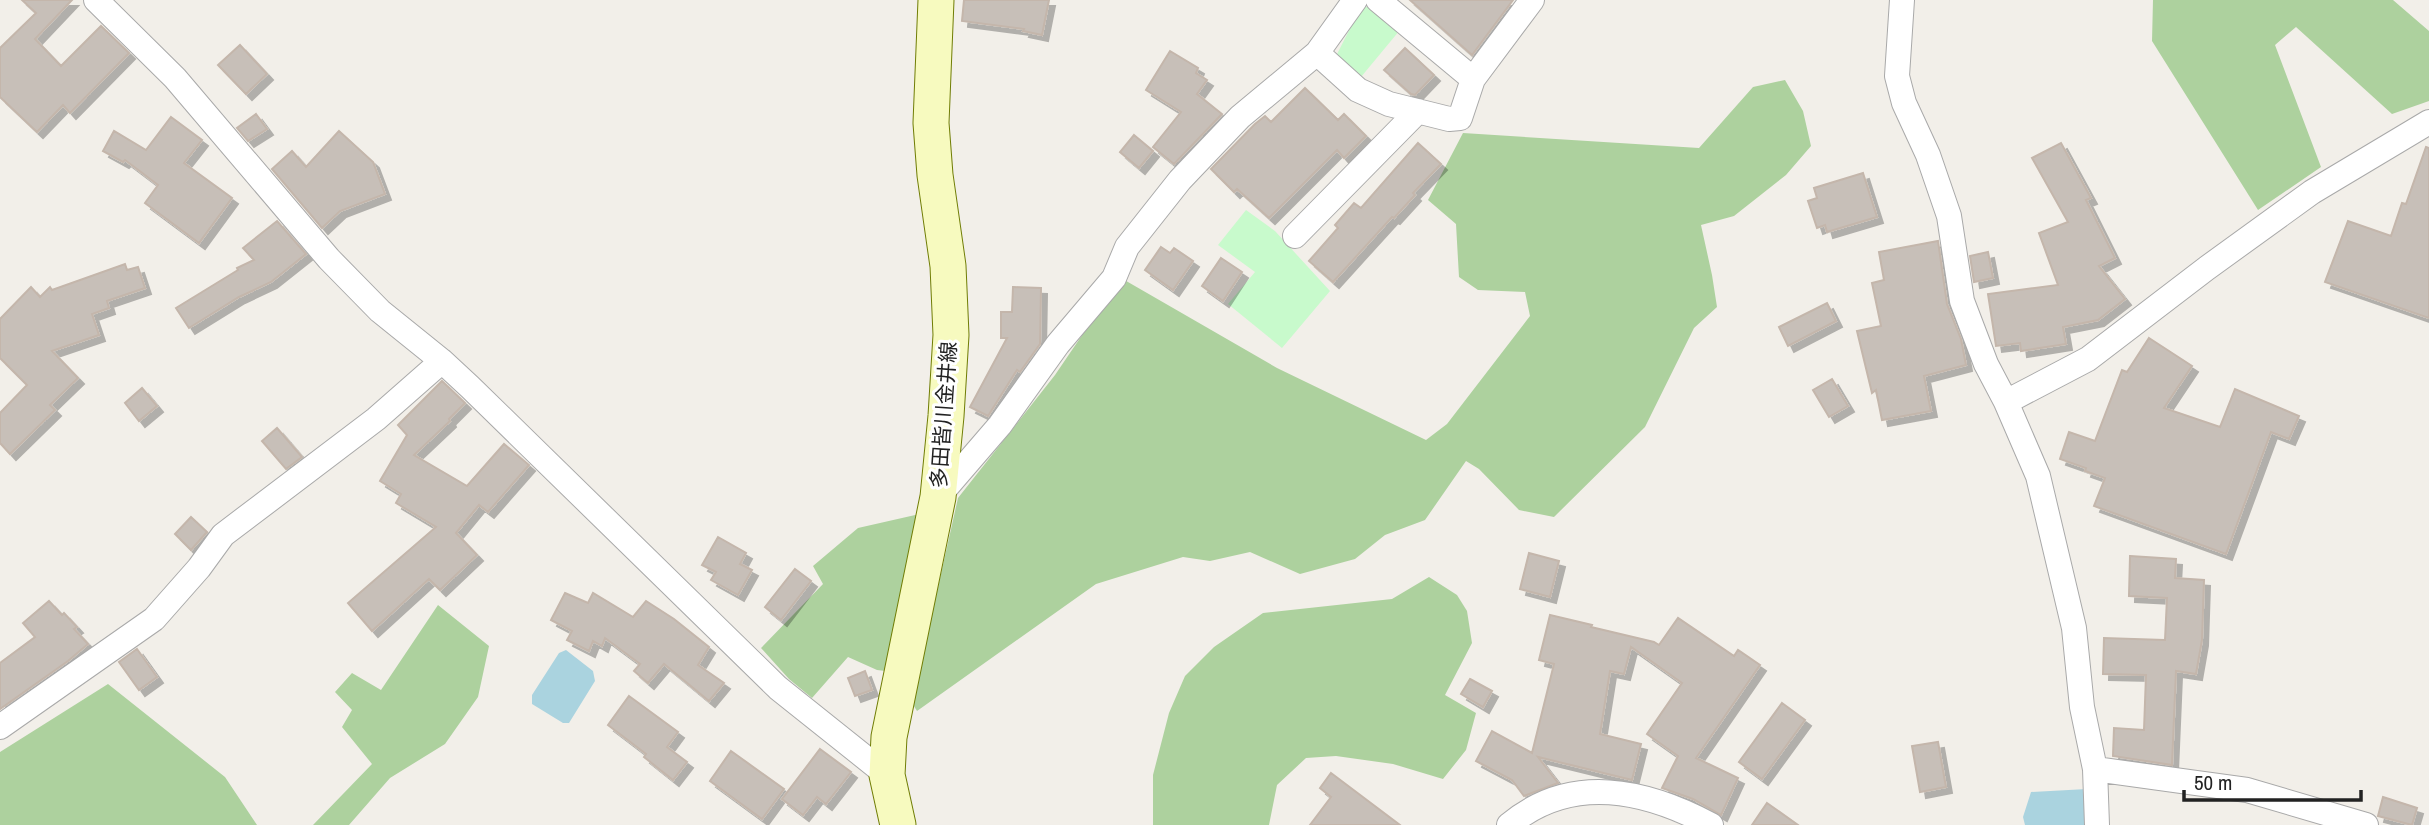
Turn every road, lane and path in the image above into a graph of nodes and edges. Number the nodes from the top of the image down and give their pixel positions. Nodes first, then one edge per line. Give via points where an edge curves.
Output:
1 (96, 0) edge
2 (936, 0) edge
3 (1355, 0) edge
4 (1378, 0) edge
5 (1532, 0) edge
6 (1902, 0) edge
7 (1317, 53) junction
8 (1473, 79) junction
9 (1418, 111) junction
10 (2429, 122) edge
11 (1295, 236) dead end
12 (442, 361) junction
13 (2006, 402) junction
14 (938, 497) junction
15 (0, 727) edge
16 (2095, 769) junction
17 (887, 775) junction
18 (898, 825) edge
19 (1509, 825) edge
20 (1712, 825) edge
21 (2096, 825) edge
22 (2365, 825) edge

1 - 12 street via 175,78 329,259 380,311
2 - 14 main road, 多田皆川金井線 via 931,122 948,266 950,335
3 - 7 street
4 - 8 street
5 - 8 street
6 - 13 street via 1897,76 1903,103 1928,155 1949,216 1962,301
7 - 9 street via 1358,90
7 - 14 street via 1240,117 1180,180 1127,247 1114,278
8 - 9 street via 1460,118
9 - 11 street
10 - 13 street via 2312,192 2088,359
12 - 15 street via 376,419 223,535 154,619
12 - 17 street via 778,688
13 - 16 street via 2038,476 2074,628 2082,707
14 - 17 main road, 多田皆川金井線 via 890,737
16 - 21 street
16 - 22 street via 2247,790
17 - 18 main road, 多田皆川金井線
19 - 20 street via 1548,801 1603,791 1688,812

